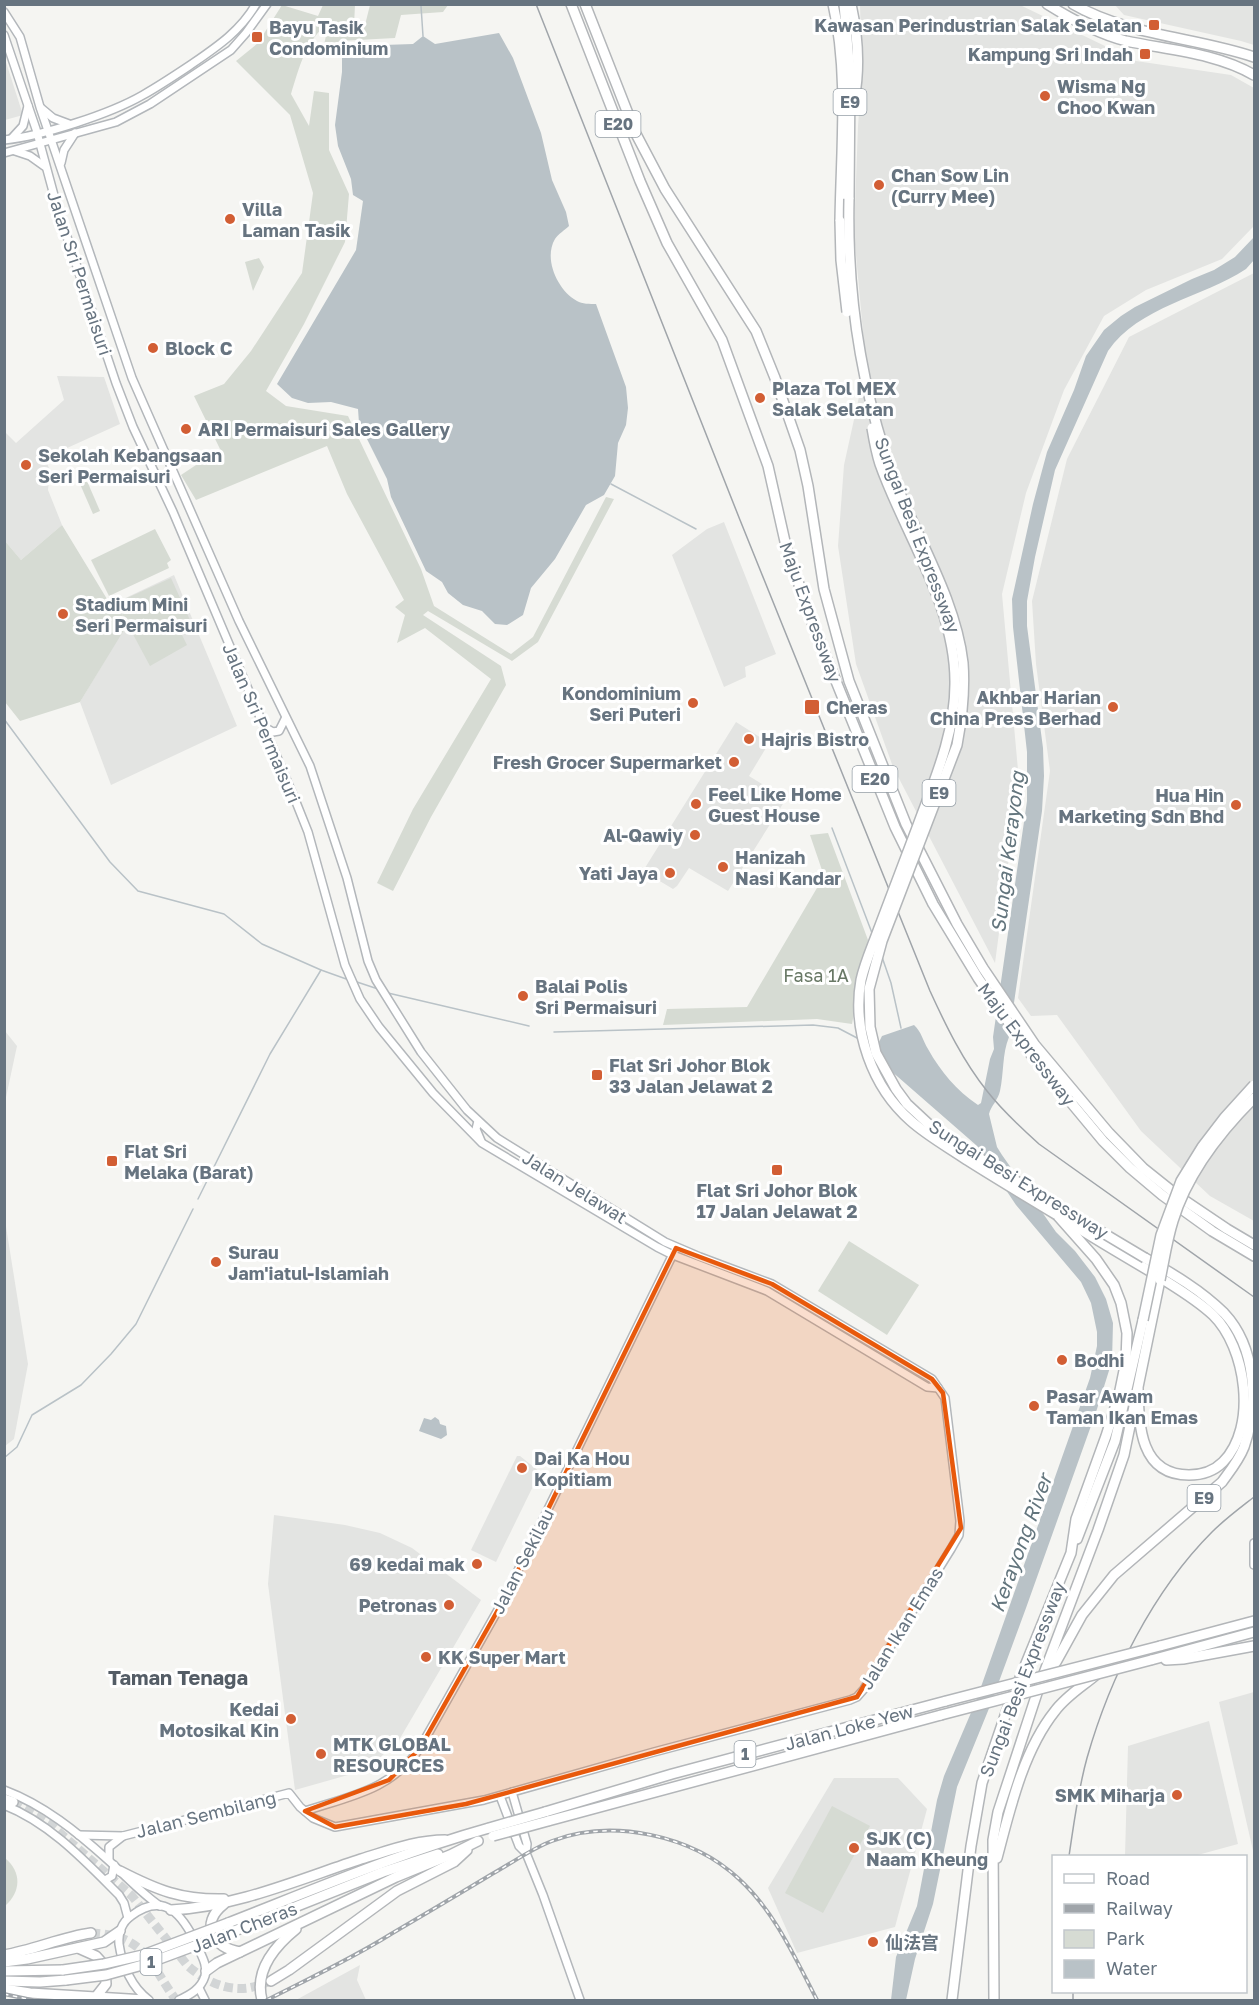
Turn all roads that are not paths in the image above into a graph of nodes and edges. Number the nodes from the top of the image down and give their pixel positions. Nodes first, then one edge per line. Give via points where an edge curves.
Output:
1 (256, 4) edge
2 (267, 4) edge
3 (571, 4) edge
4 (585, 4) edge
5 (833, 4) edge
6 (844, 4) edge
7 (851, 4) edge
8 (1047, 4) edge
9 (1073, 4) edge
10 (4, 12) edge
11 (4, 35) edge
12 (1254, 57) edge
13 (1254, 75) edge
14 (28, 106) junction
15 (40, 107) junction
16 (69, 124) junction
17 (849, 127) junction
18 (49, 130) junction
19 (75, 133) junction
20 (38, 134) junction
21 (8, 140) edge
22 (52, 140) junction
23 (40, 144) junction
24 (14, 151) junction
25 (4, 153) edge
26 (60, 166) junction
27 (46, 168) junction
28 (186, 500) junction
29 (173, 512) junction
30 (285, 719) junction
31 (266, 728) junction
32 (1032, 1048) junction
33 (421, 1052) junction
34 (409, 1063) junction
35 (1254, 1086) edge
36 (1254, 1098) edge
37 (459, 1121) junction
38 (478, 1121) junction
39 (482, 1143) junction
40 (1057, 1215) junction
41 (1254, 1245) edge
42 (676, 1248) junction
43 (673, 1255) junction
44 (1254, 1256) edge
45 (1147, 1322) junction
46 (938, 1388) junction
47 (1138, 1389) junction
48 (1254, 1543) edge
49 (1071, 1552) junction
50 (1254, 1565) edge
51 (1254, 1621) edge
52 (1254, 1632) edge
53 (1254, 1646) edge
54 (1152, 1660) junction
55 (1097, 1674) junction
56 (1041, 1681) junction
57 (533, 1787) junction
58 (4, 1790) edge
59 (512, 1792) junction
60 (290, 1793) joint
61 (500, 1796) junction
62 (484, 1800) junction
63 (8, 1802) edge
64 (516, 1807) junction
65 (505, 1810) junction
66 (305, 1811) junction
67 (546, 1816) junction
68 (491, 1832) junction
69 (80, 1835) junction
70 (123, 1836) junction
71 (445, 1840) junction
72 (478, 1841) junction
73 (526, 1853) junction
74 (114, 1866) junction
75 (993, 1871) junction
76 (105, 1880) junction
77 (241, 1898) junction
78 (226, 1902) junction
79 (160, 1906) junction
80 (171, 1910) junction
81 (128, 1918) junction
82 (308, 1919) junction
83 (230, 1927) junction
84 (120, 1931) junction
85 (91, 1933) tunnel mouth
86 (78, 1948) junction
87 (240, 1952) junction
88 (4, 1955) edge
89 (4, 1962) edge
90 (4, 1971) edge
91 (206, 1971) junction
92 (4, 1980) edge
93 (271, 1981) tunnel mouth
94 (199, 1988) junction
95 (4, 1989) edge
96 (91, 1999) edge
97 (147, 2001) edge
98 (179, 2001) edge
99 (205, 2001) edge
100 (262, 2001) edge
101 (580, 2001) edge
102 (952, 2001) edge
103 (994, 2001) edge

1 - 16 street via 239,28 220,45 171,78 117,108
2 - 19 street via 231,50 185,82 116,122
3 - 32 highway, Maju Expressway / E20 via 667,243 722,340 768,466 798,584 896,827 930,898 978,978
4 - 32 highway, Maju Expressway / E20 via 620,96 665,189 756,330 800,450 824,589 849,681 926,865 982,968
5 - 40 highway, Sungai Besi Expressway / E9, bridge via 842,65 841,250 851,336 879,462 934,590 946,626 956,684 943,759 861,981 859,1016 865,1050 888,1095 910,1120 1008,1187
6 - 17 highway, Sungai Besi Expressway / E9 via 850,73
7 - 17 highway via 857,78
8 - 13 highway via 1106,34 1228,62
9 - 12 highway via 1109,22
10 - 15 street, Jalan Sri Permaisuri via 20,37
11 - 14 street, Jalan Sri Permaisuri
14 - 20 street, Jalan Sri Permaisuri
14 - 21 street via 23,126
15 - 16 street
15 - 18 street, Jalan Sri Permaisuri
16 - 18 street
17 - 56 highway, Sungai Besi Expressway / E9, bridge via 849,276 863,370 884,451 940,584 963,662 962,718 957,745 882,941 869,989 870,1027 876,1053 907,1104 936,1131 1196,1289 1225,1314 1245,1345 1253,1391 1244,1447 1222,1482 1114,1575 1082,1615
18 - 20 street
18 - 22 street, Jalan Sri Permaisuri
19 - 22 street
19 - 26 street
20 - 21 street
20 - 23 street, Jalan Sri Permaisuri
22 - 23 street
22 - 26 street, Jalan Sri Permaisuri
23 - 24 street
23 - 27 street, Jalan Sri Permaisuri
24 - 25 street
24 - 27 street via 32,157
26 - 28 street, Jalan Sri Permaisuri via 132,378
27 - 29 street, Jalan Sri Permaisuri via 116,382
28 - 29 street via 175,499
28 - 30 street, Jalan Sri Permaisuri
29 - 31 street, Jalan Sri Permaisuri
30 - 31 street via 279,731
30 - 33 street, Jalan Sri Permaisuri via 320,793 376,981
31 - 34 street, Jalan Sri Permaisuri via 308,832 348,972 360,999
32 - 41 highway, Maju Expressway / E20 via 1143,1168 1178,1196
32 - 44 highway, Maju Expressway / E20 via 1090,1126 1130,1168 1196,1219
33 - 34 street
33 - 38 street, Jalan Sri Permaisuri
34 - 37 street, Jalan Sri Permaisuri
35 - 45 highway, bridge via 1225,1117 1181,1181 1161,1235
36 - 45 highway, bridge via 1234,1118 1187,1186 1173,1220
37 - 38 street
37 - 39 street, Jalan Sri Permaisuri
38 - 39 street via 476,1129
38 - 42 street, Jalan Jelawat via 497,1138
39 - 43 street, Jalan Jelawat
40 - 47 highway via 1189,1295 1214,1316 1231,1342 1244,1383 1239,1432 1232,1450 1222,1463 1197,1475 1177,1475 1163,1468 1144,1444
40 - 49 highway, Sungai Besi Expressway / E9 via 1114,1285 1127,1333 1119,1395 1076,1519
42 - 43 street, Jalan Sekilau
42 - 46 street via 784,1291 932,1379
43 - 46 street via 767,1291 927,1387
43 - 66 street, Jalan Sekilau via 503,1601 409,1765 377,1787
45 - 47 highway
45 - 49 highway via 1115,1441
46 - 57 street, Jalan Ikan Emas via 945,1398 948,1416 959,1535 857,1696
47 - 56 highway via 1124,1455
48 - 50 street
49 - 102 highway, Sungai Besi Expressway / E9 via 982,1783
51 - 67 highway, Jalan Loke Yew / 1, bridge via 672,1774
52 - 54 highway, Jalan Loke Yew / 1
53 - 54 highway via 1183,1659
54 - 55 highway, Jalan Loke Yew / 1, bridge
55 - 67 highway, Jalan Loke Yew / 1, bridge
55 - 75 highway via 1065,1699 1043,1730 1024,1767
56 - 75 highway, Sungai Besi Expressway / E9 via 998,1812
57 - 59 street, Jalan Ikan Emas
57 - 64 street
58 - 69 street via 39,1806
59 - 61 street, Jalan Ikan Emas
59 - 64 street
60 - 66 street, Jalan Ikan Emas
60 - 70 street, Jalan Sembilang
61 - 62 street, Jalan Ikan Emas
61 - 65 street
62 - 65 street
62 - 66 street, Jalan Ikan Emas via 334,1827
63 - 76 street via 49,1830
64 - 73 street
65 - 73 street via 519,1846
67 - 68 highway, Jalan Loke Yew / 1, bridge
68 - 71 highway, Jalan Loke Yew / 1
68 - 72 highway, Jalan Loke Yew / 1
69 - 70 street, Jalan Sembilang
69 - 74 street
70 - 74 street, Jalan Sembilang via 109,1847
71 - 77 highway via 428,1840 387,1851
71 - 83 highway, Jalan Cheras / 1
72 - 82 highway
72 - 83 highway, Jalan Cheras / 1
72 - 93 highway via 454,1862 396,1891
73 - 101 street
74 - 76 street via 112,1876
74 - 77 highway via 152,1888 176,1896
74 - 79 street
75 - 103 highway, Sungai Besi Expressway / E9
76 - 81 street via 122,1899
77 - 78 highway
78 - 80 highway
78 - 87 highway via 213,1916 212,1932 224,1948
79 - 80 street
79 - 81 street via 142,1909
80 - 91 street via 186,1923
81 - 84 street
82 - 87 highway
82 - 100 highway via 281,1942 267,1962 261,1979
83 - 90 highway, Jalan Cheras / 1, bridge via 104,1964 63,1970
83 - 92 highway, Jalan Cheras / 1, bridge via 146,1964 106,1975 40,1982
84 - 86 highway via 104,1942
84 - 97 street via 121,1954 129,1976
85 - 88 highway
86 - 89 highway
86 - 96 highway via 96,1956 105,1966 106,1984
87 - 91 highway
91 - 94 street
94 - 98 street
94 - 99 street
95 - 96 highway
96 - 97 highway

